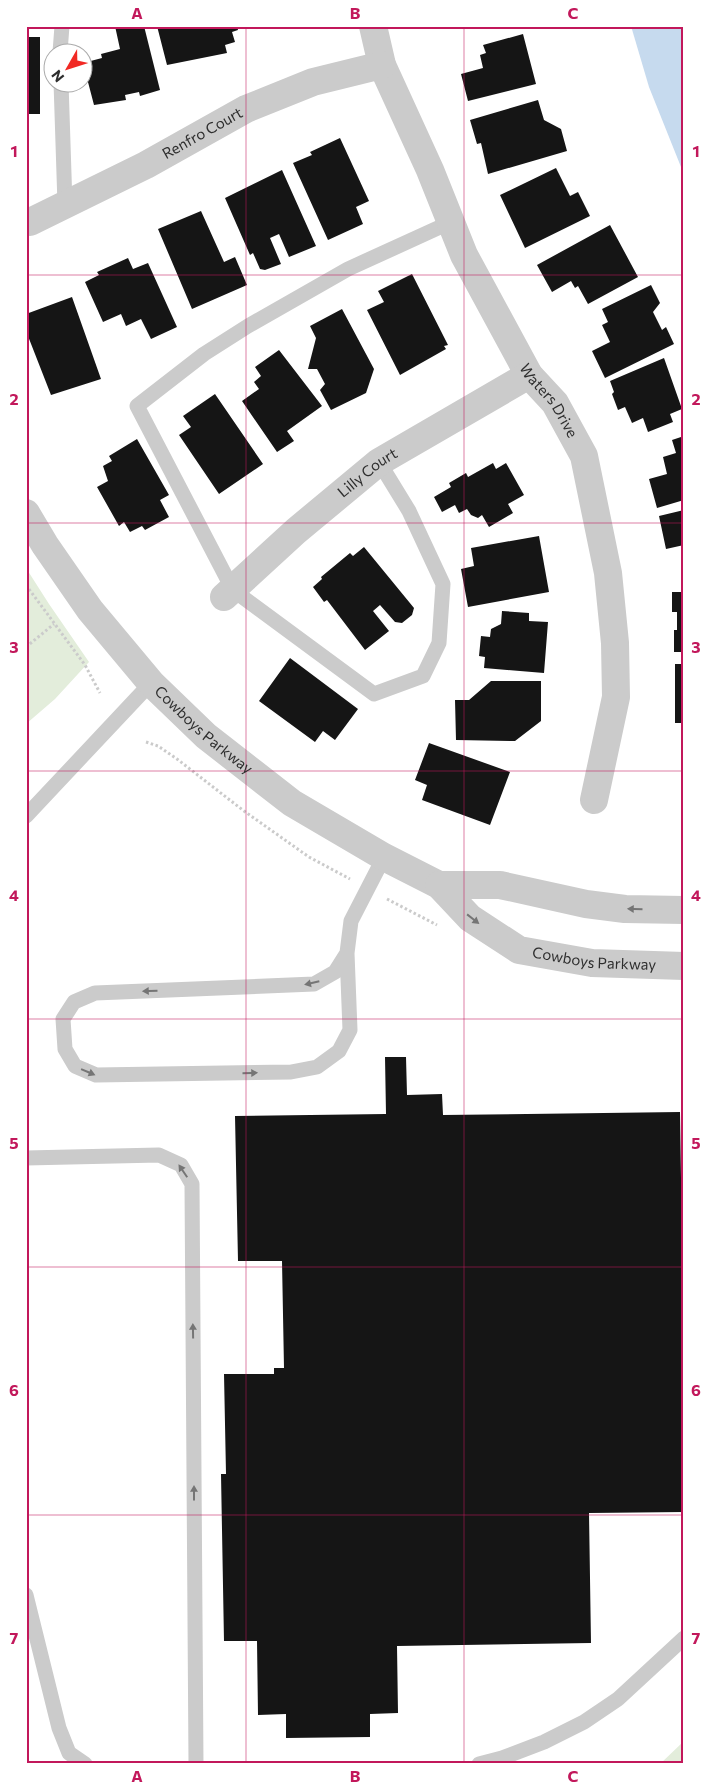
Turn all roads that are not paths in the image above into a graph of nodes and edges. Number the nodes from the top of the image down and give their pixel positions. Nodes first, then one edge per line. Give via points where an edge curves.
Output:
1 (62, 26) edge
2 (373, 26) edge
3 (61, 42) edge
4 (382, 65) junction
5 (61, 92) edge
6 (65, 205) junction
7 (30, 222) dead end
8 (451, 222) junction
9 (529, 375) junction
10 (379, 462) junction
11 (26, 513) edge
12 (229, 593) junction
13 (150, 683) junction
14 (594, 800) dead end
15 (26, 816) edge
16 (384, 857) junction
17 (439, 885) junction
18 (684, 910) edge
19 (347, 953) junction
20 (684, 966) edge
21 (26, 1158) edge
22 (26, 1595) edge
23 (684, 1638) edge
24 (85, 1764) edge
25 (196, 1764) edge
26 (479, 1764) edge

1 - 3 lane
2 - 4 street, Waters Drive
4 - 6 street, Renfro Court via 321,79 246,109 146,166
4 - 8 street, Waters Drive
5 - 6 lane
6 - 7 street, Renfro Court
8 - 9 street, Waters Drive via 464,255
8 - 12 lane via 348,269 248,326 204,354 137,406
9 - 10 street, Lilly Court
9 - 14 street, Waters Drive via 556,403 584,456 608,573 616,697
10 - 12 street, Lilly Court via 296,531
10 - 12 lane via 409,511 443,584 439,643 423,676 374,694
11 - 13 street, Cowboys Parkway via 90,610
13 - 15 lane
13 - 16 street, Cowboys Parkway via 206,736 292,803
16 - 17 street, Cowboys Parkway
16 - 19 lane via 351,921
18 -> 17 street, Cowboys Parkway via 586,904 500,885
17 -> 20 street, Cowboys Parkway via 470,918 519,950 592,963
19 -> 19 lane via 335,972 314,984 95,993 74,1002 63,1019 65,1049 75,1066 96,1075 291,1072 317,1067 338,1051 350,1030
25 -> 21 lane via 192,1184 181,1165 159,1154
22 - 24 lane via 59,1728 69,1753
23 - 26 lane via 618,1699 584,1722 544,1742

